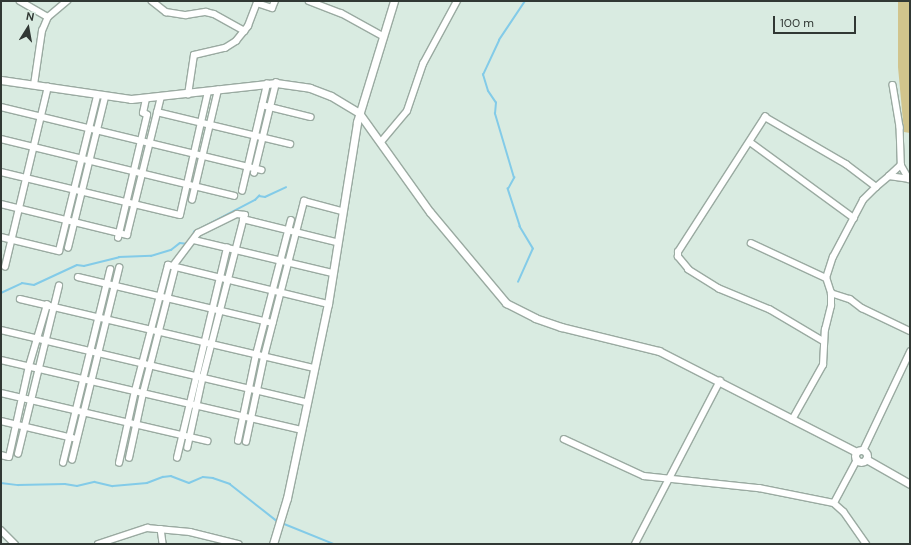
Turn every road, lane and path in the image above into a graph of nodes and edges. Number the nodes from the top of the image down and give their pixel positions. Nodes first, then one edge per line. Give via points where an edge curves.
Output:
1 (20, 1) edge
2 (67, 1) edge
3 (152, 1) edge
4 (275, 1) edge
5 (309, 1) edge
6 (394, 1) edge
7 (457, 1) edge
8 (48, 17) junction
9 (245, 31) junction
10 (383, 36) junction
11 (1, 80) edge
12 (276, 83) junction
13 (267, 84) junction
14 (34, 85) junction
15 (893, 85) dead end
16 (48, 87) junction
17 (218, 90) junction
18 (208, 92) junction
19 (188, 95) junction
20 (97, 96) junction
21 (105, 97) junction
22 (161, 97) junction
23 (146, 99) junction
24 (262, 105) junction
25 (1, 107) edge
26 (270, 107) junction
27 (157, 112) junction
28 (359, 113) junction
29 (41, 116) junction
30 (311, 117) dead end
31 (201, 123) junction
32 (210, 125) junction
33 (89, 128) junction
34 (97, 130) junction
35 (255, 136) junction
36 (263, 138) junction
37 (1, 139) edge
38 (141, 141) junction
39 (381, 142) junction
40 (750, 142) junction
41 (150, 143) junction
42 (290, 144) dead end
43 (34, 147) junction
44 (194, 154) junction
45 (203, 156) junction
46 (82, 159) junction
47 (90, 161) junction
48 (901, 165) junction
49 (248, 167) junction
50 (1, 172) edge
51 (134, 172) junction
52 (142, 174) junction
53 (889, 176) junction
54 (26, 178) junction
55 (909, 179) edge
56 (187, 185) junction
57 (195, 187) junction
58 (876, 187) junction
59 (74, 190) junction
60 (242, 191) dead end
61 (82, 192) junction
62 (234, 196) dead end
63 (192, 200) dead end
64 (126, 202) junction
65 (1, 204) edge
66 (135, 204) junction
67 (19, 208) junction
68 (342, 211) junction
69 (854, 218) junction
70 (243, 219) junction
71 (67, 220) junction
72 (291, 220) dead end
73 (75, 222) junction
74 (288, 230) junction
75 (296, 232) junction
76 (119, 235) junction
77 (1, 237) edge
78 (12, 239) junction
79 (194, 240) junction
80 (336, 242) junction
81 (751, 243) dead end
82 (68, 248) dead end
83 (227, 248) junction
84 (236, 250) junction
85 (280, 261) junction
86 (288, 263) junction
87 (5, 267) dead end
88 (174, 267) junction
89 (119, 268) dead end
90 (110, 270) dead end
91 (333, 273) junction
92 (78, 277) dead end
93 (220, 278) junction
94 (826, 278) junction
95 (228, 280) junction
96 (107, 284) junction
97 (59, 286) dead end
98 (115, 286) junction
99 (272, 291) junction
100 (281, 293) junction
101 (831, 293) junction
102 (160, 296) junction
103 (168, 298) junction
104 (20, 299) dead end
105 (328, 304) junction
106 (47, 305) junction
107 (54, 307) junction
108 (212, 309) junction
109 (220, 311) junction
110 (98, 317) junction
111 (106, 319) junction
112 (264, 321) junction
113 (273, 323) junction
114 (1, 330) edge
115 (151, 330) junction
116 (910, 331) edge
117 (159, 332) junction
118 (37, 339) junction
119 (45, 341) junction
120 (204, 342) junction
121 (824, 342) junction
122 (211, 344) junction
123 (89, 351) junction
124 (910, 352) edge
125 (98, 353) junction
126 (256, 355) junction
127 (264, 357) junction
128 (1, 360) edge
129 (142, 364) junction
130 (29, 366) junction
131 (150, 366) junction
132 (38, 368) junction
133 (314, 368) junction
134 (196, 376) junction
135 (203, 378) junction
136 (82, 379) junction
137 (91, 381) junction
138 (720, 381) junction
139 (249, 389) junction
140 (135, 391) junction
141 (257, 391) junction
142 (1, 393) edge
143 (143, 393) junction
144 (22, 398) junction
145 (30, 400) junction
146 (306, 402) junction
147 (189, 404) junction
148 (197, 406) junction
149 (75, 410) junction
150 (83, 412) junction
151 (243, 416) junction
152 (251, 418) junction
153 (792, 420) junction
154 (1, 421) edge
155 (128, 422) junction
156 (16, 424) junction
157 (136, 425) junction
158 (24, 426) junction
159 (301, 430) junction
160 (182, 435) junction
161 (69, 437) junction
162 (190, 437) junction
163 (77, 439) junction
164 (564, 439) dead end
165 (207, 441) dead end
166 (238, 441) dead end
167 (246, 442) dead end
168 (188, 447) dead end
169 (860, 451) junction
170 (18, 454) dead end
171 (1, 455) edge
172 (129, 458) dead end
173 (177, 458) dead end
174 (866, 459) junction
175 (72, 460) dead end
176 (857, 460) junction
177 (119, 463) dead end
178 (63, 464) dead end
179 (669, 479) junction
180 (910, 484) edge
181 (834, 503) junction
182 (161, 529) junction
183 (1, 530) edge
184 (272, 543) edge
185 (15, 544) edge
186 (98, 544) edge
187 (163, 544) edge
188 (239, 544) edge
189 (636, 544) edge
190 (866, 544) edge

1 - 8 street
2 - 8 street
3 - 9 street via 166,12 214,14
4 - 9 street via 272,8 257,3
5 - 10 street via 341,13
6 - 10 street
7 - 39 street via 423,64 407,111
8 - 14 street via 42,31
9 - 19 street via 225,48 194,55
10 - 28 street
11 - 14 street
12 - 13 street
12 - 26 street
12 - 28 street via 310,88 331,96
13 - 17 street
13 - 24 street
14 - 16 street
15 - 48 street via 900,127
16 - 20 street
16 - 29 street
17 - 18 street
17 - 32 street
18 - 19 street
18 - 31 street
19 - 22 street
20 - 21 street
20 - 33 street
21 - 23 street
21 - 34 street
22 - 23 street
22 - 27 street
23 - 38 street via 143,113 148,115
24 - 26 street
24 - 35 street
25 - 29 street
26 - 30 street
26 - 36 street
27 - 31 street
27 - 41 street
28 - 39 street
28 - 68 street
29 - 33 street
29 - 43 street
31 - 32 street
31 - 44 street
32 - 35 street
32 - 45 street
33 - 34 street
33 - 46 street
34 - 38 street
34 - 47 street
35 - 36 street
35 - 49 street
36 - 42 street
36 - 49 street via 257,171
37 - 43 street
38 - 41 street
38 - 51 street
39 - 138 street via 430,212 506,303 535,318 561,327 660,350
40 - 58 street via 765,117 846,164
40 - 69 street
40 - 121 street via 678,252 678,258 689,270 719,289 770,310
41 - 44 street
41 - 52 street
43 - 46 street
43 - 54 street
44 - 45 street
44 - 56 street
45 - 49 street
45 - 57 street
46 - 47 street
46 - 59 street
47 - 51 street
47 - 61 street
48 - 53 street
48 - 55 street
49 - 60 street
50 - 54 street
51 - 52 street
51 - 64 street
52 - 56 street
52 - 66 street
53 - 55 street
53 - 58 street
54 - 59 street
54 - 67 street
56 - 57 street
56 - 66 street via 180,215
57 - 62 street
57 - 63 street
58 - 69 street via 863,200
59 - 61 street
59 - 71 street
61 - 64 street
61 - 73 street
64 - 66 street
64 - 76 street
65 - 67 street
66 - 76 street via 127,235
67 - 71 street
67 - 78 street
68 - 75 street via 304,201
68 - 80 street
69 - 94 street via 832,257
70 - 74 street
70 - 79 street via 244,215 237,214 198,233
70 - 84 street
71 - 73 street
71 - 78 street via 59,251
72 - 74 street
73 - 76 street
73 - 82 street
74 - 75 street
74 - 85 street
75 - 80 street
75 - 86 street
77 - 78 street
78 - 87 street
79 - 83 street
79 - 88 street
80 - 91 street
81 - 94 street
83 - 84 street
83 - 93 street
84 - 85 street
84 - 95 street
85 - 86 street
85 - 99 street
86 - 91 street
86 - 100 street
88 - 93 street
88 - 102 street via 168,265
88 - 103 street
89 - 98 street
90 - 96 street
91 - 105 street
92 - 96 street
93 - 95 street
93 - 108 street
94 - 101 street
95 - 99 street
95 - 109 street
96 - 98 street
96 - 110 street
97 - 107 street
98 - 102 street
98 - 111 street
99 - 100 street
99 - 112 street
100 - 105 street
100 - 113 street
101 - 116 street via 850,299 862,308
101 - 121 street
102 - 103 street
102 - 115 street
103 - 108 street
103 - 117 street
104 - 106 street
105 - 133 street
106 - 107 street
106 - 118 street
107 - 110 street
107 - 119 street
108 - 109 street
108 - 120 street
109 - 112 street
109 - 122 street
110 - 111 street
110 - 123 street
111 - 115 street
111 - 125 street
112 - 113 street
112 - 126 street
113 - 127 street
114 - 118 street
115 - 117 street
115 - 129 street
117 - 120 street
117 - 131 street
118 - 119 street
118 - 130 street
119 - 123 street
119 - 132 street
120 - 122 street
120 - 134 street
121 - 153 street via 823,365
122 - 126 street
122 - 135 street
123 - 125 street
123 - 136 street
124 - 169 street
125 - 129 street
125 - 137 street
126 - 127 street
126 - 139 street
127 - 133 street
127 - 141 street
128 - 130 street
129 - 131 street
129 - 140 street
130 - 132 street
130 - 144 street
131 - 134 street
131 - 143 street
132 - 136 street
132 - 145 street
133 - 146 street
134 - 135 street
134 - 147 street
135 - 139 street
135 - 148 street
136 - 137 street
136 - 149 street
137 - 140 street
137 - 150 street
138 - 153 street
138 - 179 street
139 - 141 street
139 - 151 street
140 - 143 street
140 - 155 street
141 - 146 street
141 - 152 street
142 - 144 street
143 - 147 street
143 - 157 street
144 - 145 street
144 - 156 street
145 - 149 street
145 - 158 street
146 - 159 street
147 - 148 street
147 - 160 street
148 - 151 street
148 - 162 street
149 - 150 street
149 - 161 street
150 - 155 street
150 - 163 street
151 - 152 street
151 - 166 street
152 - 159 street
152 - 167 street
153 - 169 street
154 - 156 street
155 - 157 street
155 - 177 street
156 - 158 street
156 - 171 street via 9,457
157 - 160 street
157 - 172 street
158 - 161 street
158 - 170 street
159 - 184 street via 280,523
160 - 162 street
160 - 173 street
161 - 163 street
161 - 178 street
162 - 165 street
162 - 168 street
163 - 175 street
164 - 179 street via 627,470 644,476
169 - 174 street
169 - 176 street
174 - 176 street via 863,462
174 - 180 street
176 - 181 street
179 - 181 street via 787,492
179 - 189 street
181 - 190 street via 844,512
182 - 186 street via 147,528
182 - 187 street
182 - 188 street via 190,532
183 - 185 street

